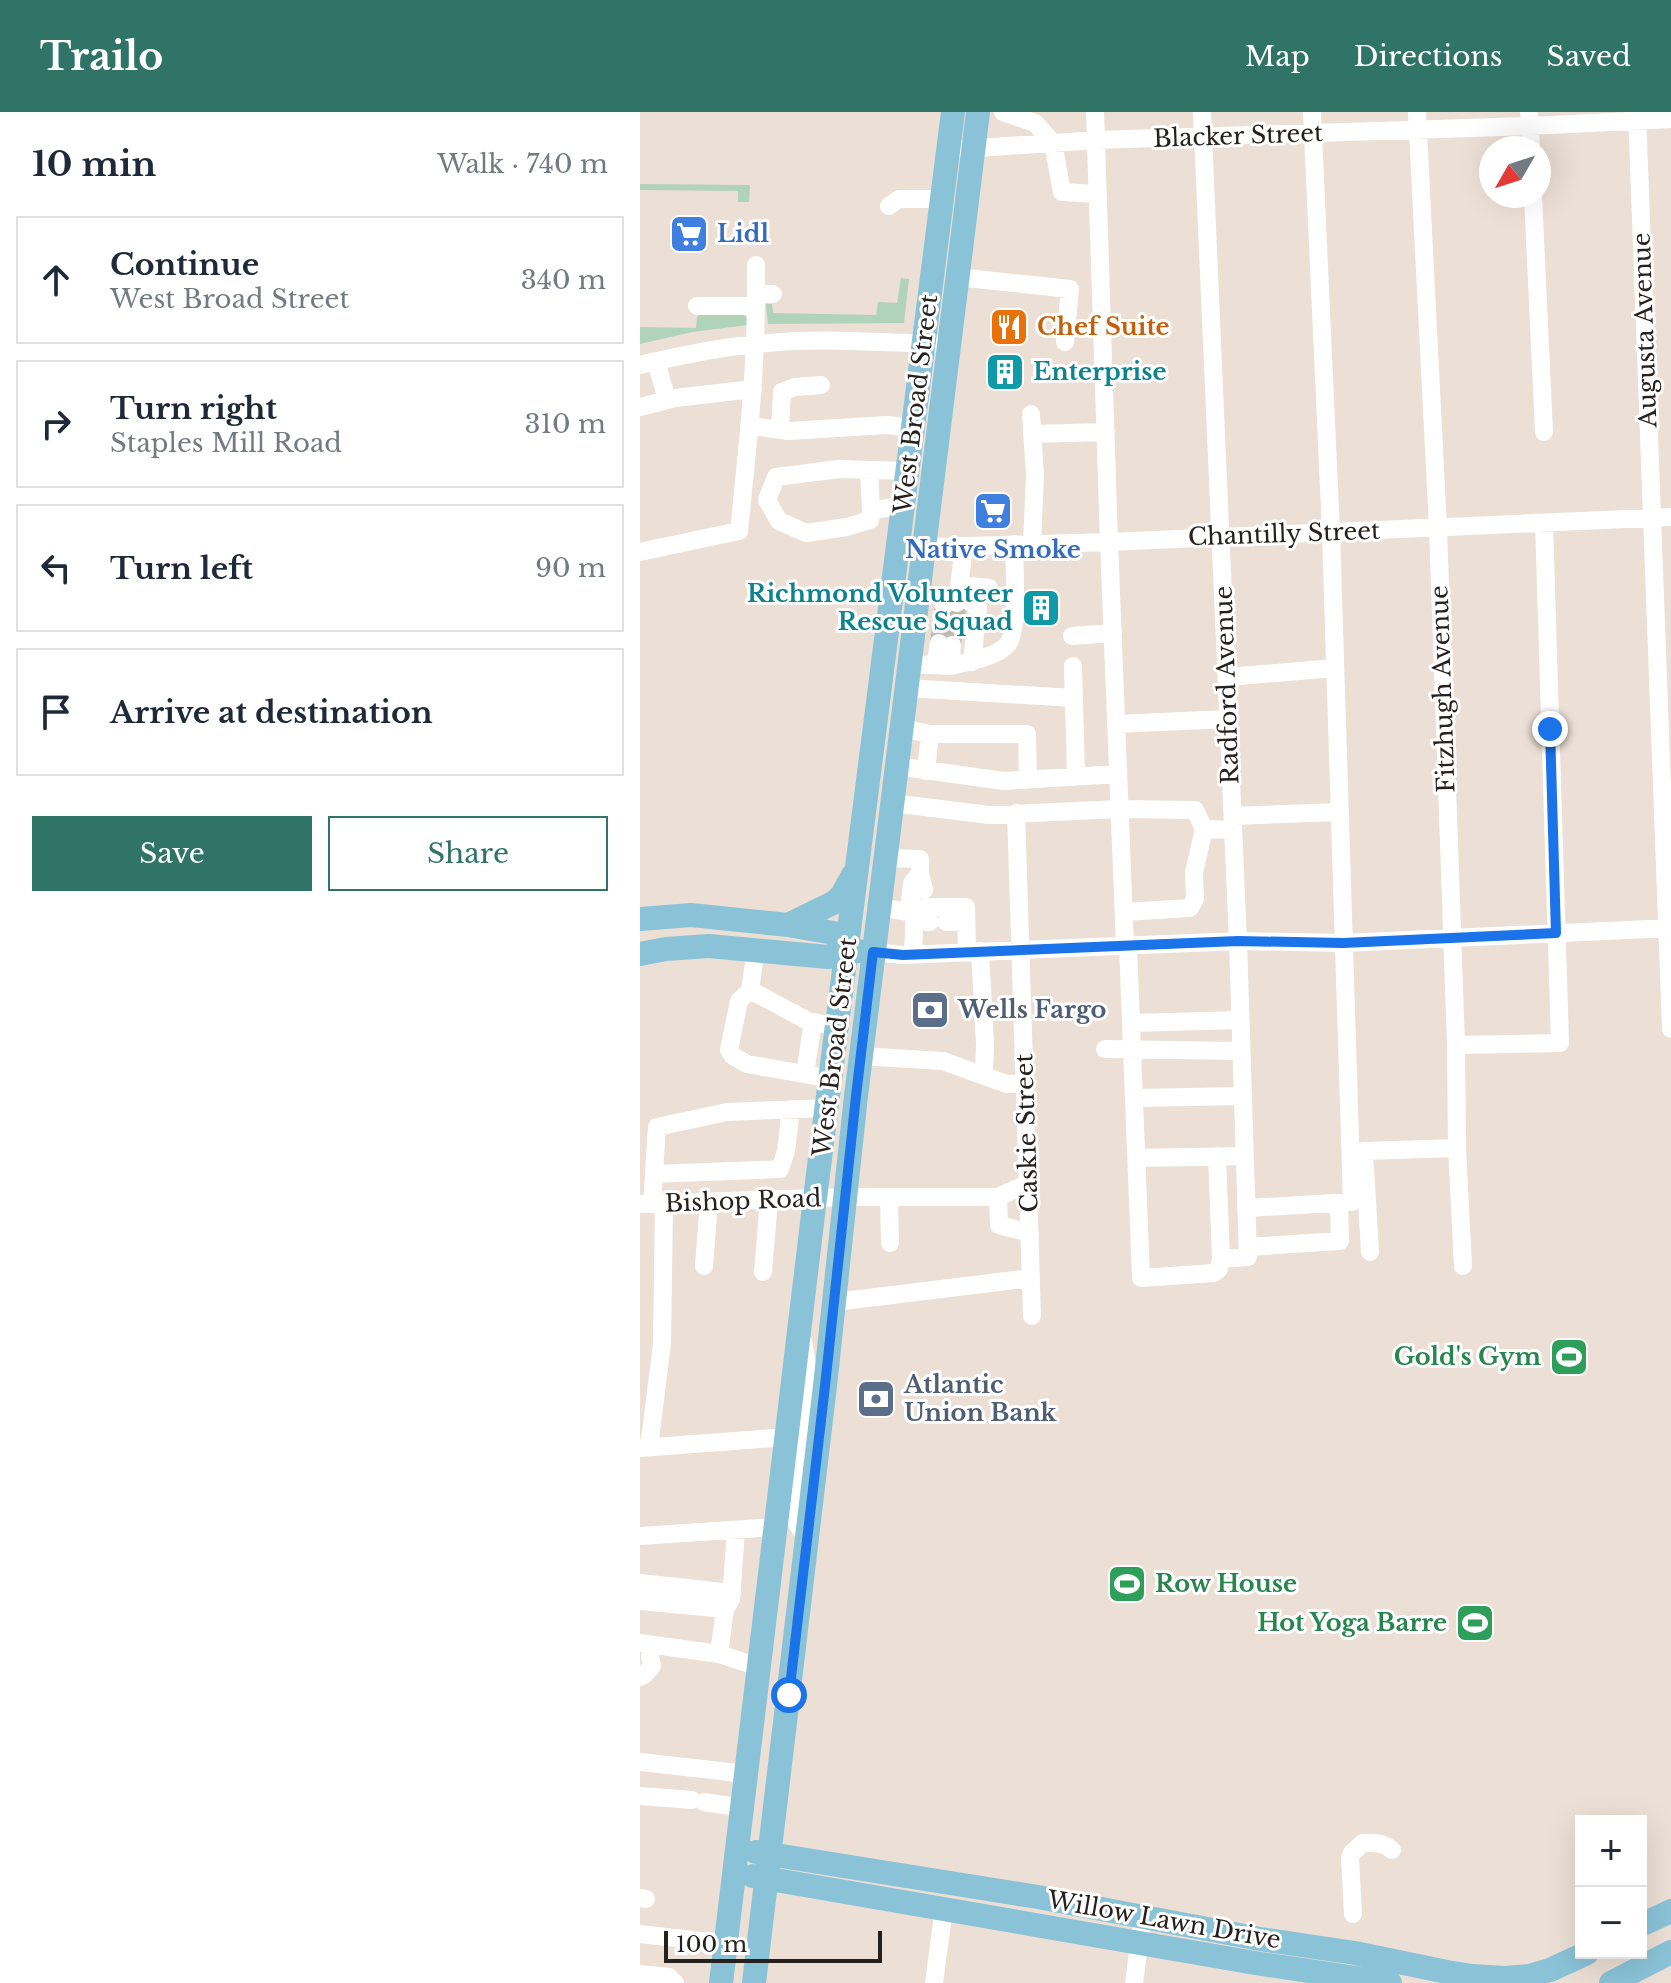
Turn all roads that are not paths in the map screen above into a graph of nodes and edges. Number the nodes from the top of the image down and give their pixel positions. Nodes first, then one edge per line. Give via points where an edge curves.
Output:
1 (953, 112) edge
2 (978, 112) edge
3 (1003, 112) edge
4 (1095, 112) edge
5 (1202, 112) edge
6 (1312, 112) edge
7 (1638, 116) edge
8 (1530, 119) edge
9 (1671, 119) edge
10 (1418, 120) edge
11 (1313, 134) junction
12 (1203, 137) junction
13 (1096, 140) junction
14 (1053, 143) junction
15 (974, 148) junction
16 (948, 150) junction
17 (1097, 194) junction
18 (942, 199) junction
19 (889, 206) dead end
20 (1534, 208) edge
21 (756, 265) dead end
22 (957, 277) junction
23 (762, 298) junction
24 (697, 306) dead end
25 (1065, 342) dead end
26 (756, 344) junction
27 (923, 344) junction
28 (949, 344) junction
29 (648, 363) edge
30 (821, 385) dead end
31 (753, 389) junction
32 (667, 400) junction
33 (640, 407) edge
34 (1031, 414) dead end
35 (750, 426) junction
36 (913, 428) junction
37 (780, 430) junction
38 (1106, 432) junction
39 (1544, 432) dead end
40 (1032, 434) junction
41 (869, 470) junction
42 (907, 471) junction
43 (744, 482) junction
44 (774, 482) junction
45 (903, 505) junction
46 (871, 511) junction
47 (1662, 518) edge
48 (1544, 523) junction
49 (1438, 528) junction
50 (1331, 532) junction
51 (1221, 536) junction
52 (1109, 542) junction
53 (1023, 544) junction
54 (964, 546) junction
55 (923, 547) junction
56 (897, 548) junction
57 (640, 552) edge
58 (1002, 589) junction
59 (955, 598) junction
60 (1113, 633) junction
61 (1072, 636) dead end
62 (945, 644) tunnel mouth
63 (972, 662) junction
64 (909, 664) junction
65 (942, 666) junction
66 (1073, 666) dead end
67 (1335, 668) junction
68 (1227, 677) junction
69 (906, 688) junction
70 (1074, 698) junction
71 (1229, 719) junction
72 (1116, 724) junction
73 (901, 728) junction
74 (930, 734) junction
75 (896, 766) junction
76 (926, 771) junction
77 (1118, 774) junction
78 (1076, 776) junction
79 (1028, 779) junction
80 (892, 803) junction
81 (1120, 809) junction
82 (1339, 812) junction
83 (1016, 813) junction
84 (1233, 823) junction
85 (1204, 829) junction
86 (885, 858) junction
87 (858, 865) junction
88 (925, 905) junction
89 (879, 907) junction
90 (1190, 908) junction
91 (1124, 912) junction
92 (640, 919) edge
93 (788, 925) junction
94 (1669, 928) edge
95 (1556, 933) junction
96 (1452, 938) junction
97 (1238, 941) junction
98 (1191, 943) junction
99 (1343, 943) junction
100 (1127, 946) junction
101 (756, 949) junction
102 (848, 949) junction
103 (1022, 949) junction
104 (974, 951) junction
105 (873, 952) junction
106 (640, 954) edge
107 (913, 955) junction
108 (750, 990) junction
109 (1240, 1020) junction
110 (813, 1022) junction
111 (1132, 1023) junction
112 (838, 1027) junction
113 (1671, 1029) edge
114 (1456, 1045) junction
115 (1105, 1049) dead end
116 (1133, 1049) junction
117 (1241, 1051) junction
118 (861, 1056) junction
119 (805, 1073) junction
120 (984, 1076) junction
121 (832, 1079) junction
122 (1026, 1083) junction
123 (1243, 1096) junction
124 (1134, 1098) junction
125 (828, 1108) junction
126 (791, 1109) junction
127 (1457, 1148) junction
128 (1217, 1156) junction
129 (1245, 1156) junction
130 (1137, 1158) junction
131 (654, 1174) junction
132 (1029, 1183) junction
133 (845, 1197) junction
134 (889, 1197) junction
135 (998, 1197) junction
136 (815, 1198) junction
137 (769, 1200) junction
138 (709, 1202) junction
139 (1339, 1203) junction
140 (652, 1204) edge
141 (1246, 1208) junction
142 (1030, 1233) junction
143 (890, 1243) dead end
144 (1248, 1252) junction
145 (1370, 1252) dead end
146 (1221, 1259) junction
147 (704, 1266) dead end
148 (1463, 1266) dead end
149 (763, 1272) dead end
150 (1031, 1278) junction
151 (835, 1302) junction
152 (1032, 1316) dead end
153 (800, 1324) junction
154 (787, 1437) junction
155 (645, 1448) edge
156 (776, 1527) junction
157 (736, 1530) junction
158 (808, 1532) junction
159 (640, 1536) edge
160 (640, 1583) edge
161 (640, 1601) edge
162 (728, 1601) junction
163 (646, 1652) edge
164 (719, 1654) junction
165 (759, 1667) junction
166 (640, 1677) edge
167 (640, 1762) edge
168 (747, 1774) junction
169 (640, 1796) edge
170 (743, 1808) junction
171 (1392, 1850) dead end
172 (737, 1861) junction
173 (769, 1866) junction
174 (944, 1908) junction
175 (1671, 1911) edge
176 (1353, 1914) dead end
177 (1142, 1917) junction
178 (1647, 1922) edge
179 (640, 1934) edge
180 (1140, 1943) junction
181 (726, 1944) junction
182 (1670, 1956) edge
183 (1575, 1959) edge
184 (640, 1974) edge
185 (1436, 1976) edge
186 (675, 1983) edge
187 (721, 1983) edge
188 (739, 1983) edge
189 (754, 1983) edge
190 (934, 1983) edge
191 (1134, 1983) edge
192 (1390, 1983) edge
193 (1611, 1983) edge

1 - 16 main road, West Broad Street
2 - 15 main road, West Broad Street
3 - 14 street via 1035,123
4 - 13 street
5 - 12 street, Radford Avenue
6 - 11 street
7 - 8 street, Blacker Street
7 - 9 street, Blacker Street
7 - 47 street, Augusta Avenue
8 - 10 street, Blacker Street
10 - 11 street, Blacker Street
10 - 49 street, Fitzhugh Avenue
11 - 12 street, Blacker Street
11 - 50 street
12 - 13 street, Blacker Street
12 - 51 street, Radford Avenue
13 - 14 street, Blacker Street
13 - 17 street
14 - 15 street, Blacker Street
14 - 17 street via 1062,192
15 - 16 street, Blacker Street
15 - 22 main road, West Broad Street
16 - 18 main road, West Broad Street
17 - 38 street
18 - 19 street via 899,199
18 - 27 main road, West Broad Street
20 - 39 street
21 - 23 street
22 - 25 street via 1070,289
22 - 28 main road, West Broad Street
23 - 24 street
23 - 26 street
26 - 27 street
26 - 29 street
26 - 31 street
27 - 28 street
27 - 36 main road, West Broad Street
28 - 55 main road, West Broad Street
29 - 32 street
30 - 37 street via 782,392
31 - 32 street
31 - 35 street
32 - 33 street
34 - 40 street
35 - 37 street
35 - 43 street
36 - 37 street
36 - 42 main road, West Broad Street
38 - 40 street
38 - 52 street
40 - 53 street via 1035,475
41 - 42 street
41 - 44 street via 839,469 776,477
41 - 46 street
42 - 45 main road, West Broad Street
43 - 44 street
43 - 57 street via 739,531
44 - 46 street via 767,500 779,521 806,533 870,520
45 - 46 street
45 - 56 main road, West Broad Street
47 - 48 street, Chantilly Street
47 - 94 street, Augusta Avenue
48 - 49 street, Chantilly Street
48 - 95 street
49 - 50 street, Chantilly Street
49 - 96 street, Fitzhugh Avenue
50 - 51 street, Chantilly Street
50 - 67 street
51 - 52 street, Chantilly Street
51 - 68 street, Radford Avenue
52 - 53 street, Chantilly Street
52 - 60 street
53 - 54 street, Chantilly Street
53 - 58 street
54 - 55 street, Chantilly Street
54 - 59 street
55 - 56 street, Chantilly Street
55 - 64 main road, West Broad Street
56 - 87 main road, West Broad Street
58 - 59 street
58 - 63 street via 1014,624 1008,644
59 - 63 street via 978,608
60 - 61 street
60 - 72 street
62 - 65 street
63 - 65 street
64 - 65 street
64 - 69 main road, West Broad Street
66 - 70 street
67 - 68 street
67 - 82 street
68 - 71 street, Radford Avenue
69 - 70 street
69 - 73 main road, West Broad Street
70 - 78 street
71 - 72 street
71 - 84 street, Radford Avenue
72 - 77 street
73 - 74 street
73 - 75 main road, West Broad Street
74 - 76 street
74 - 79 street via 1027,734
75 - 76 street
75 - 80 main road, West Broad Street
76 - 79 street
77 - 78 street
77 - 81 street
78 - 79 street
80 - 83 street via 989,815
80 - 86 main road, West Broad Street
81 - 83 street
81 - 85 street via 1195,810
81 - 91 street
82 - 84 street
82 - 99 street
83 - 103 street, Caskie Street
84 - 85 street
84 - 97 street, Radford Avenue
85 - 90 street
86 - 88 street via 920,859
86 - 89 main road, West Broad Street
87 - 93 main road via 835,902
87 - 102 main road, West Broad Street
88 - 89 street
88 - 104 street via 966,907
88 - 107 street
89 - 105 main road, West Broad Street
90 - 91 street
90 - 98 street
91 - 100 street
92 - 93 main road via 691,915
93 - 102 main road via 834,933
94 - 95 street
94 - 113 street, Augusta Avenue
95 - 96 street
95 - 114 street via 1560,1043
96 - 99 street
96 - 114 street, Fitzhugh Avenue
97 - 98 street
97 - 99 street
97 - 109 street, Radford Avenue
98 - 100 street
99 - 139 street via 1352,1202
100 - 103 street
100 - 111 street
101 - 102 main road via 828,957
101 - 106 main road via 709,946
101 - 108 street
102 - 105 main road
102 - 112 main road, West Broad Street
103 - 104 street
103 - 122 street, Caskie Street
104 - 107 street
104 - 120 street
105 - 107 street
105 - 118 main road, West Broad Street
108 - 110 street
108 - 119 street via 739,1001 729,1050 747,1064
109 - 111 street
109 - 117 street, Radford Avenue
110 - 112 street
110 - 119 street
111 - 116 street
112 - 121 main road, West Broad Street
114 - 127 street, Fitzhugh Avenue
115 - 116 street
116 - 117 street
116 - 124 street
117 - 123 street, Radford Avenue
118 - 120 street via 943,1061
118 - 133 main road, West Broad Street
119 - 121 street
120 - 122 street via 1007,1084
121 - 125 main road, West Broad Street
122 - 132 street, Caskie Street
123 - 124 street
123 - 129 street, Radford Avenue
124 - 130 street
125 - 126 street
125 - 136 main road, West Broad Street
126 - 131 street via 727,1112 657,1127
126 - 131 street via 780,1169
127 - 145 street via 1364,1151
127 - 148 street, Fitzhugh Avenue
128 - 129 street
128 - 130 street
128 - 146 street
129 - 141 street, Radford Avenue
130 - 146 street via 1141,1278 1214,1273
131 - 140 street
132 - 135 street
132 - 142 street, Caskie Street
133 - 134 street, Bishop Road
133 - 136 street, Bishop Road
133 - 151 main road, West Broad Street
134 - 135 street, Bishop Road
134 - 143 street
135 - 142 street via 999,1225
136 - 137 street, Bishop Road
136 - 153 main road, West Broad Street
137 - 138 street, Bishop Road
137 - 149 street
138 - 140 street, Bishop Road
138 - 147 street
139 - 141 street
139 - 144 street via 1340,1241
140 - 155 street via 662,1344
141 - 144 street, Radford Avenue
142 - 150 street, Caskie Street
144 - 146 street
150 - 151 street
150 - 152 street, Caskie Street
151 - 158 main road, West Broad Street
153 - 154 main road, West Broad Street
153 - 158 street via 809,1375 793,1516
154 - 155 street
154 - 156 main road, West Broad Street
156 - 157 street
156 - 165 main road, West Broad Street
157 - 159 street
157 - 162 street
158 - 173 main road, West Broad Street
160 - 162 street
161 - 162 street
162 - 164 street
163 - 164 street
163 - 166 street via 652,1666
164 - 165 street
165 - 168 main road, West Broad Street
167 - 168 street
168 - 170 main road, West Broad Street
169 - 170 street
170 - 172 main road, West Broad Street
171 - 176 street via 1363,1843 1352,1853
172 - 173 main road, Willow Lawn Drive
172 - 181 main road, West Broad Street
173 - 174 main road, Willow Lawn Drive
173 - 177 main road, Willow Lawn Drive via 1038,1897
173 - 189 main road, West Broad Street
174 - 180 main road, Willow Lawn Drive
174 - 190 street
175 - 178 main road
177 - 180 street
177 - 185 main road, Willow Lawn Drive via 1355,1953
179 - 181 street
180 - 191 street
180 - 192 main road, Willow Lawn Drive
181 - 187 main road, West Broad Street
181 - 188 main road via 743,1952
182 - 193 main road
183 - 185 main road, Willow Lawn Drive via 1529,1976
184 - 186 street via 669,1977

